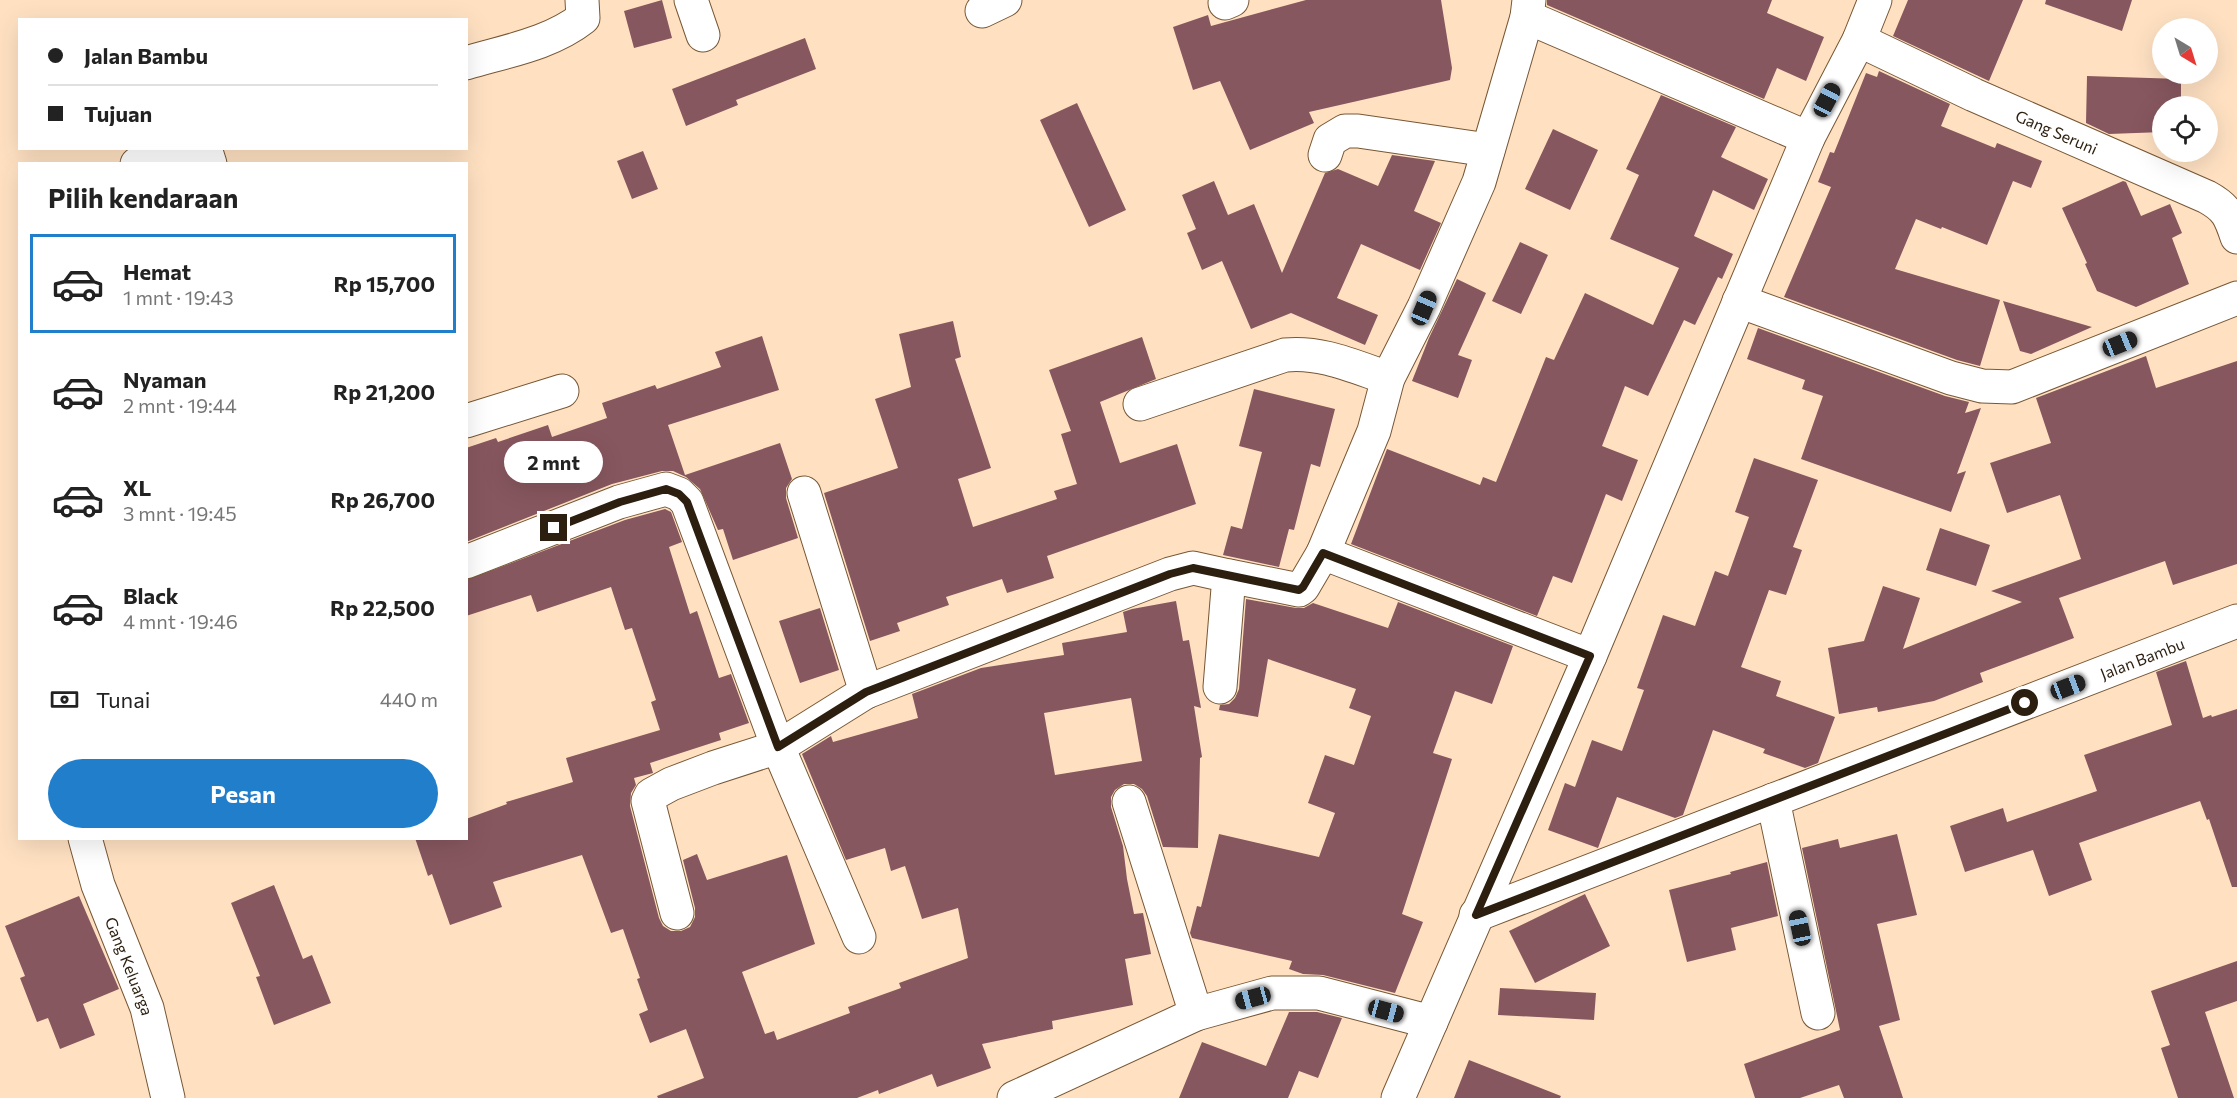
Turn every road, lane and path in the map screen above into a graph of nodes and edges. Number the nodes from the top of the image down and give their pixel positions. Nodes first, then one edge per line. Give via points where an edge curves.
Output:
1 (582, 0) edge
2 (691, 0) edge
3 (1875, 0) edge
4 (1528, 8) edge
5 (703, 35) dead end
6 (1859, 40) junction
7 (468, 62) edge
8 (1808, 138) junction
9 (180, 150) edge
10 (1488, 150) junction
11 (1325, 155) dead end
12 (143, 162) edge
13 (2237, 237) edge
14 (2237, 298) edge
15 (1739, 301) junction
16 (1388, 378) junction
17 (562, 391) dead end
18 (1140, 404) dead end
19 (468, 419) edge
20 (804, 493) dead end
21 (1323, 553) junction
22 (468, 561) edge
23 (1229, 576) junction
24 (2237, 621) edge
25 (1590, 656) junction
26 (1220, 687) dead end
27 (866, 692) junction
28 (778, 747) junction
29 (1773, 800) junction
30 (1130, 802) dead end
31 (86, 840) edge
32 (676, 913) dead end
33 (1476, 915) junction
34 (859, 937) dead end
35 (1818, 1013) dead end
36 (1196, 1014) junction
37 (1431, 1022) junction
38 (1025, 1096) edge
39 (168, 1098) edge
40 (1398, 1098) edge

1 - 7 street via 583,18 566,31
2 - 5 street
3 - 6 street
4 - 8 street
4 - 10 street
6 - 8 street
6 - 13 street, Gang Seruni via 2207,197 2230,215
8 - 15 street
9 - 12 street
10 - 11 street via 1345,131 1330,140
10 - 16 street via 1479,182 1424,308
14 - 15 street via 2012,387 1982,386 1951,378
15 - 25 street
16 - 18 street via 1301,354
16 - 21 street via 1374,431
17 - 19 street
20 - 27 street
21 - 23 street via 1299,590
21 - 25 street
22 - 28 street via 620,502 666,489 679,494 687,502
23 - 26 street
23 - 27 street via 1193,568 1181,570
24 - 29 street, Jalan Bambu
25 - 33 street
27 - 28 street
28 - 32 street via 713,768 651,795 648,801
28 - 34 street
29 - 33 street, Jalan Bambu
29 - 35 street
30 - 36 street
31 - 39 street, Gang Keluarga via 98,885 147,1008
33 - 37 street
36 - 37 street via 1272,993 1319,993
36 - 38 street
37 - 40 street

